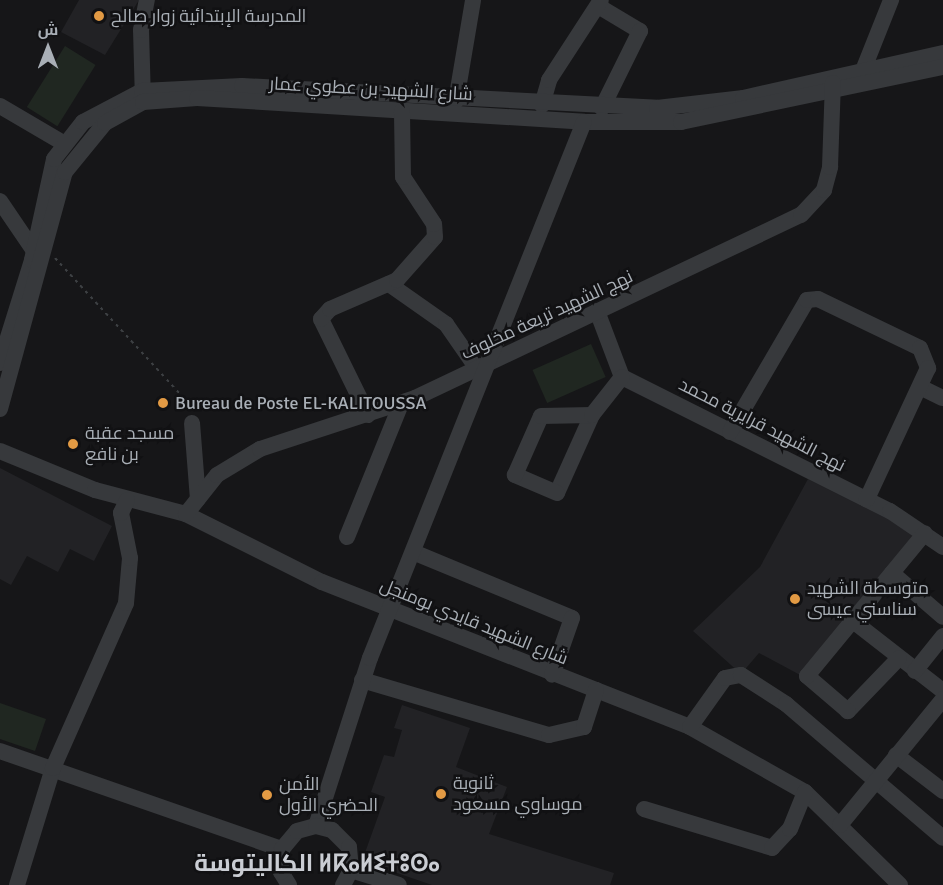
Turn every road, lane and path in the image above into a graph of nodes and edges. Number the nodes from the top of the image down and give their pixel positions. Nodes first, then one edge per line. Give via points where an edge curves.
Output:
1 (147, 0) edge
2 (473, 0) edge
3 (891, 0) edge
4 (599, 3) edge
5 (943, 53) edge
6 (943, 67) edge
7 (862, 73) junction
8 (833, 87) junction
9 (142, 96) junction
10 (456, 101) junction
11 (542, 105) junction
12 (0, 106) edge
13 (602, 108) junction
14 (402, 111) junction
15 (584, 122) junction
16 (63, 143) junction
17 (0, 201) edge
18 (40, 250) junction
19 (389, 284) junction
20 (597, 311) junction
21 (0, 363) edge
22 (484, 367) junction
23 (622, 377) junction
24 (920, 387) junction
25 (943, 398) edge
26 (401, 404) junction
27 (0, 409) edge
28 (368, 415) junction
29 (592, 415) junction
30 (192, 423) joint
31 (730, 432) junction
32 (0, 451) edge
33 (198, 499) junction
34 (867, 499) junction
35 (127, 500) junction
36 (186, 514) junction
37 (925, 533) junction
38 (347, 537) dead end
39 (943, 547) edge
40 (413, 552) junction
41 (892, 573) junction
42 (390, 610) junction
43 (943, 617) edge
44 (853, 621) junction
45 (943, 636) edge
46 (899, 658) junction
47 (915, 671) junction
48 (552, 675) junction
49 (362, 680) junction
50 (596, 690) junction
51 (943, 692) edge
52 (943, 699) edge
53 (690, 727) junction
54 (0, 750) edge
55 (896, 755) junction
56 (53, 768) junction
57 (874, 782) junction
58 (943, 791) edge
59 (805, 792) junction
60 (644, 809) dead end
61 (840, 825) junction
62 (316, 826) junction
63 (943, 838) edge
64 (282, 849) junction
65 (347, 878) edge
66 (282, 881) edge
67 (17, 885) edge
68 (399, 885) edge
69 (900, 885) edge

1 - 9 street via 141,30
2 - 10 street
3 - 7 street
4 - 11 street via 549,80
4 - 13 street via 640,31
5 - 7 street, شارع الشهيد بن عطوي عمار
6 - 8 street, شارع الشهيد بن عطوي عمار
7 - 8 street, شارع الشهيد بن عطوي عمار
8 - 13 street, شارع الشهيد بن عطوي عمار via 679,106
8 - 15 street, شارع الشهيد بن عطوي عمار via 681,122
8 - 20 street, نهج الشهيد تريعة مخلوف via 830,167 814,204 778,227
9 - 10 street, شارع الشهيد بن عطوي عمار via 242,87
9 - 14 street, شارع الشهيد بن عطوي عمار
9 - 16 street, شارع الشهيد بن عطوي عمار via 99,111
9 - 18 street, شارع الشهيد بن عطوي عمار via 105,123 79,149 65,172
10 - 11 street, شارع الشهيد بن عطوي عمار
11 - 13 street, شارع الشهيد بن عطوي عمار
12 - 16 street
14 - 15 street, شارع الشهيد بن عطوي عمار
14 - 19 street via 403,177 436,233 412,268
15 - 22 street
16 - 18 street, شارع الشهيد بن عطوي عمار via 51,169
17 - 18 street
18 - 21 street, شارع الشهيد بن عطوي عمار
18 - 27 street, شارع الشهيد بن عطوي عمار
18 - 30 path via 196,411
19 - 22 street via 446,324
19 - 28 street via 330,309 321,319
20 - 22 street, نهج الشهيد تريعة مخلوف
20 - 23 street
22 - 26 street, نهج الشهيد تريعة مخلوف
22 - 40 street
23 - 29 street
23 - 31 street, نهج الشهيد قرايرية محمد
24 - 25 street
24 - 31 street via 929,361 920,348 811,299 801,307
24 - 34 street
26 - 28 street, نهج الشهيد تريعة مخلوف
26 - 38 street
28 - 33 street, نهج الشهيد تريعة مخلوف via 260,449 217,475
29 - 29 street via 541,416 515,475 557,493
30 - 33 street
31 - 34 street, نهج الشهيد قرايرية محمد
32 - 35 street, شارع الشهيد قايدي بومنجل
33 - 36 street, نهج الشهيد تريعة مخلوف
34 - 37 street, نهج الشهيد قرايرية محمد
35 - 36 street, شارع الشهيد قايدي بومنجل
35 - 56 street via 121,513 130,558 126,603
36 - 42 street, شارع الشهيد قايدي بومنجل
37 - 39 street, نهج الشهيد قرايرية محمد
37 - 41 street
40 - 42 street
40 - 48 street via 572,618
41 - 43 street
41 - 44 street
42 - 48 street, شارع الشهيد قايدي بومنجل
42 - 49 street
44 - 46 street
44 - 46 street via 807,673 841,709 850,710
45 - 47 street
46 - 47 street
47 - 51 street
48 - 50 street, شارع الشهيد قايدي بومنجل
49 - 50 street via 549,735 584,727
49 - 62 street
50 - 53 street, شارع الشهيد قايدي بومنجل
52 - 55 street
53 - 57 street via 725,678 741,675 786,704
53 - 59 street, شارع الشهيد قايدي بومنجل
54 - 56 street
55 - 57 street
55 - 58 street
56 - 64 street
56 - 67 street
57 - 61 street
57 - 63 street
59 - 60 street via 790,829 772,848
59 - 61 street, شارع الشهيد قايدي بومنجل
61 - 69 street, شارع الشهيد قايدي بومنجل
62 - 64 street via 297,831
62 - 65 street via 342,837
64 - 66 street
65 - 68 street

